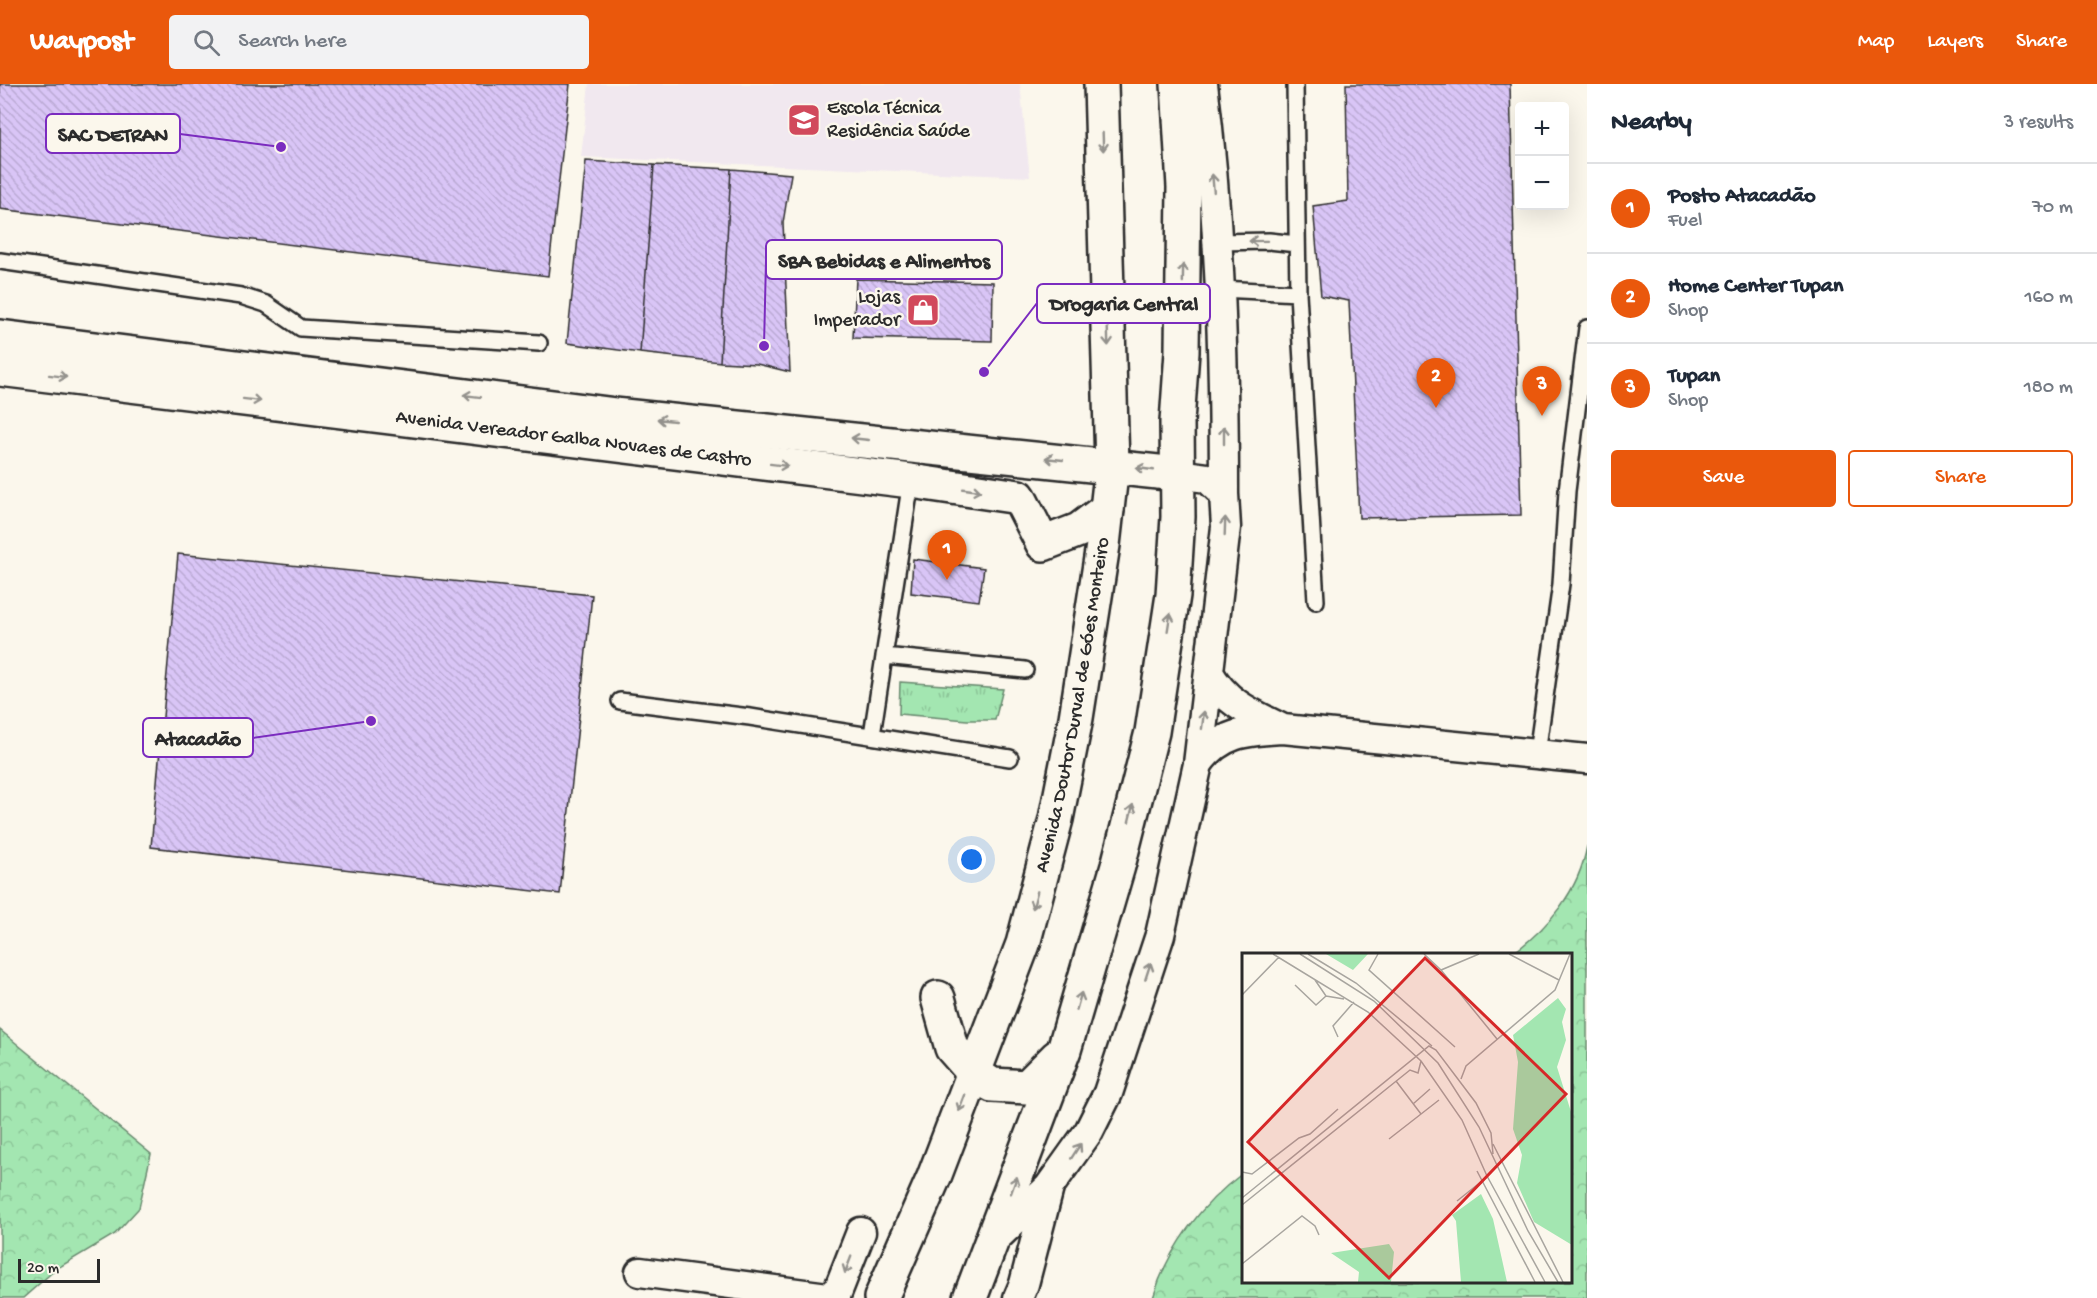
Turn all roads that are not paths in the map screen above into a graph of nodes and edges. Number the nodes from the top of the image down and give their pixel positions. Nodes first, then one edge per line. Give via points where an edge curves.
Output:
1 (1101, 84) edge
2 (1178, 84) edge
3 (1203, 84) edge
4 (1295, 84) edge
5 (1218, 242) junction
6 (1297, 244) junction
7 (0, 261) edge
8 (1221, 289) junction
9 (1298, 293) junction
10 (1587, 328) edge
11 (0, 336) edge
12 (539, 343) dead end
13 (0, 369) edge
14 (1112, 465) junction
15 (1177, 474) junction
16 (911, 481) junction
17 (1224, 494) junction
18 (1107, 509) junction
19 (1316, 601) dead end
20 (884, 656) junction
21 (1025, 670) dead end
22 (1209, 673) junction
23 (620, 701) dead end
24 (1283, 729) junction
25 (872, 735) junction
26 (1537, 753) junction
27 (1010, 758) dead end
28 (1587, 759) edge
29 (1198, 764) junction
30 (938, 998) dead end
31 (1064, 1050) junction
32 (974, 1073) junction
33 (1049, 1187) junction
34 (861, 1232) dead end
35 (994, 1240) junction
36 (640, 1272) dead end
37 (835, 1298) edge
38 (881, 1298) edge
39 (970, 1298) edge
40 (1018, 1298) edge

1 -> 14 main road, Avenida Doutor Durval de Góes Monteiro
15 -> 2 main road via 1184,187
5 -> 3 street
4 - 6 lane
6 -> 5 lane
5 - 8 street
6 - 9 lane
7 - 12 lane via 241,296 266,304 301,328
8 - 9 lane
17 -> 8 street
9 - 19 lane
10 - 26 lane via 1566,491 1561,584
14 -> 11 main road, Avenida Vereador Galba Novaes de Castro via 616,415
13 -> 16 main road, Avenida Vereador Galba Novaes de Castro
15 -> 14 main road, Avenida Vereador Galba Novaes de Castro
14 - 18 main road, Avenida Doutor Durval de Góes Monteiro
15 - 17 street via 1207,478
31 -> 15 main road via 1152,732 1173,595
16 -> 18 main road, Avenida Vereador Galba Novaes de Castro via 1019,497 1043,544 1079,530
16 - 20 lane
22 -> 17 street via 1226,526
18 -> 32 main road, Avenida Doutor Durval de Góes Monteiro via 1076,718 1056,819 1023,944
20 - 21 lane
20 - 25 lane
22 - 24 street via 1227,699
29 -> 22 street
23 - 25 lane
24 - 26 street
24 - 29 street via 1224,738 1208,749
25 - 27 lane
26 - 28 street
33 -> 29 street via 1089,1131 1108,1093 1160,935
30 - 32 main road via 952,1048
31 - 32 main road via 1027,1087 992,1085
35 -> 31 main road
32 -> 38 main road, Avenida Doutor Durval de Góes Monteiro
33 - 35 street
33 - 40 street
34 -> 37 street
35 - 39 main road
36 - 37 street

